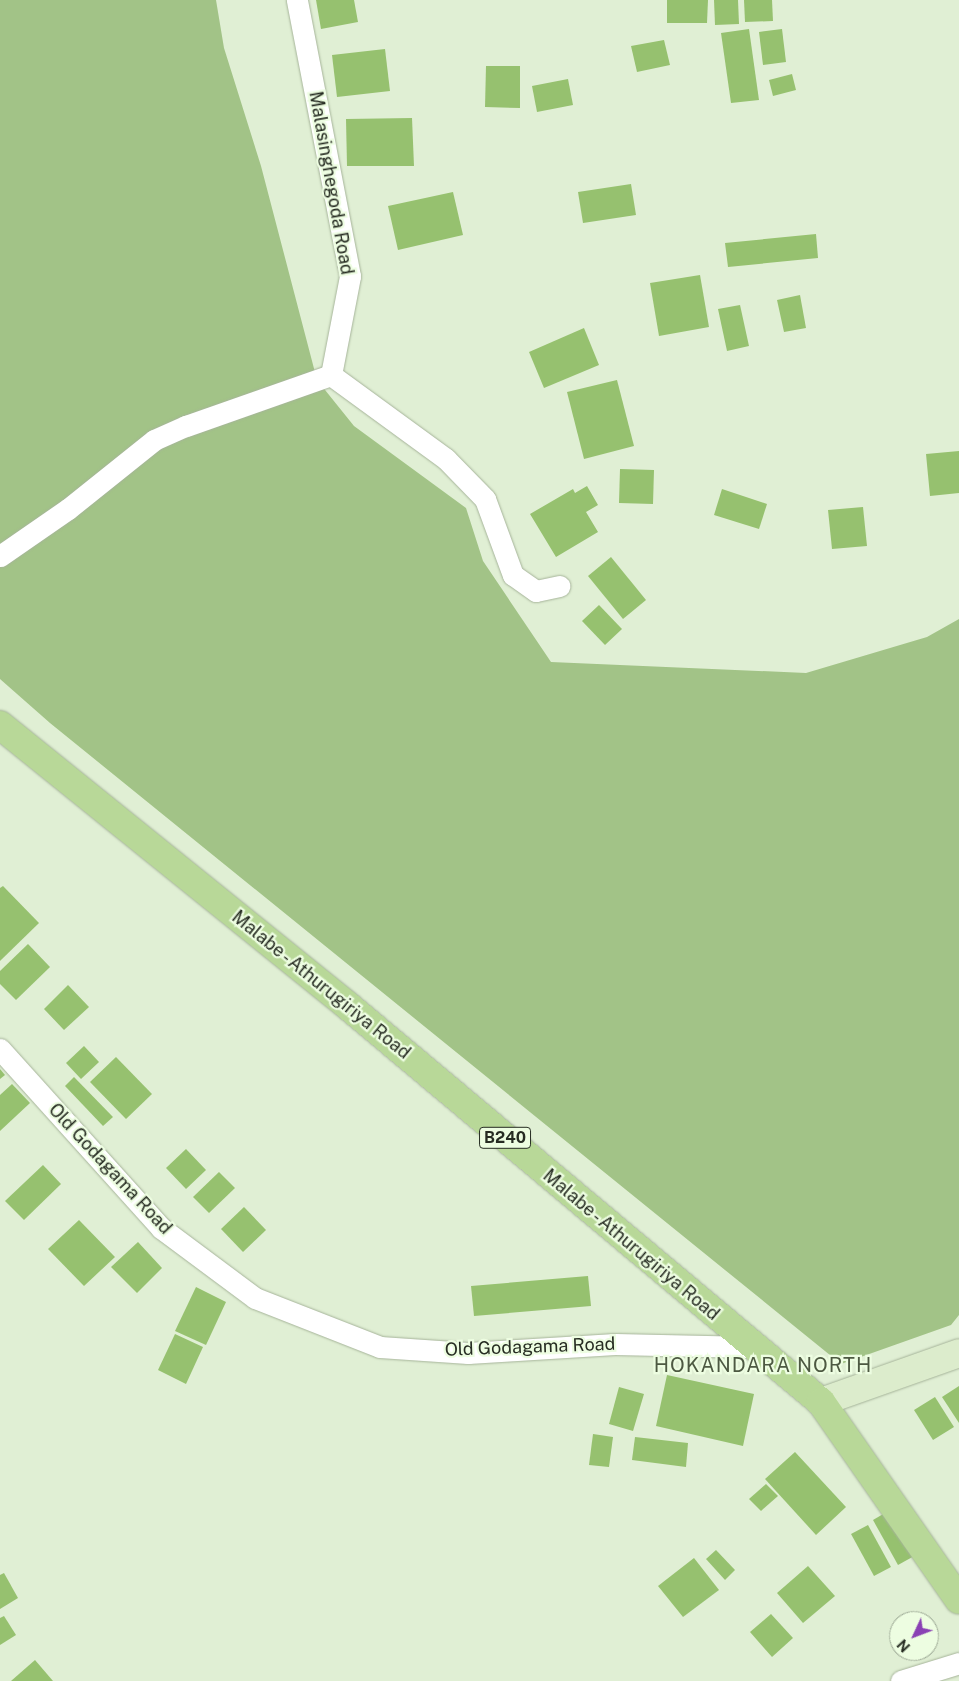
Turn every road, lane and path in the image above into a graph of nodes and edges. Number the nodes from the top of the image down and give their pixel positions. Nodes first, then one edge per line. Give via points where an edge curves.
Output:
1 (297, 0) edge
2 (331, 375) junction
3 (0, 556) edge
4 (559, 586) dead end
5 (0, 725) edge
6 (0, 1049) edge
7 (752, 1347) junction
8 (959, 1353) edge
9 (821, 1402) junction
10 (959, 1600) edge
11 (959, 1663) edge
12 (901, 1681) edge

1 - 2 street, Malasinghegoda Road via 350,276
2 - 3 street via 154,440 68,508
2 - 4 street via 446,459 485,499 513,575 536,591
5 - 7 main road, Malabe - Athurugiriya Road / B240 via 347,1004
6 - 7 street, Old Godagama Road via 161,1228 255,1298 380,1347 468,1353 615,1344
7 - 9 main road, Malabe - Athurugiriya Road / B240
8 - 9 street
9 - 10 main road, Malabe - Athurugiriya Road / B240
11 - 12 street

